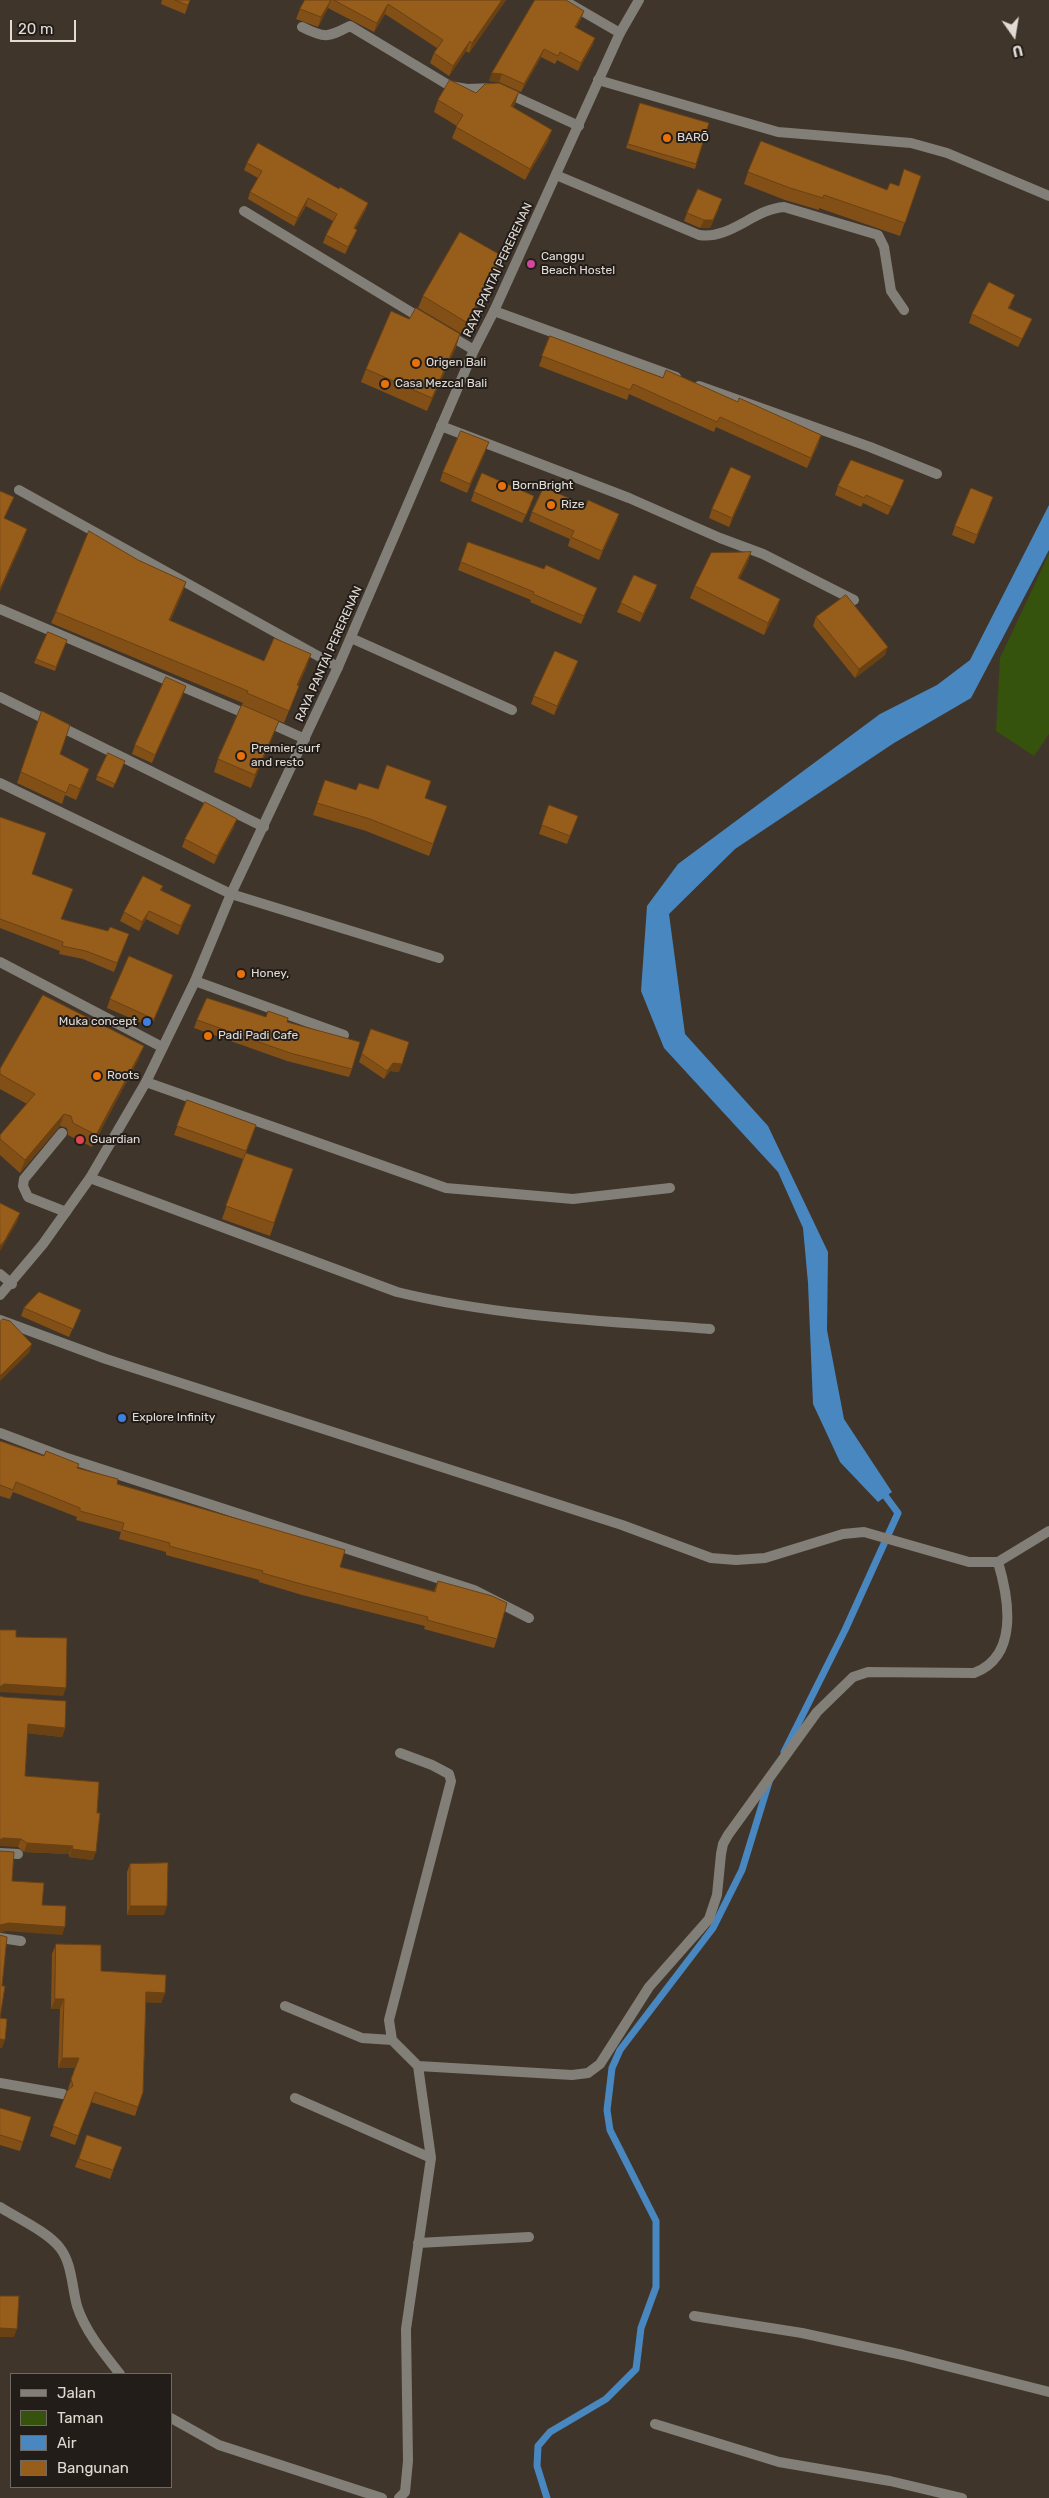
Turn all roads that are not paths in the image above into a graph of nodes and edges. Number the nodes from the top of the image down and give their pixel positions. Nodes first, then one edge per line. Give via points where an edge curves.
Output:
1 (563, 0) edge
2 (639, 0) edge
3 (302, 27) dead end
4 (620, 33) junction
5 (598, 80) junction
6 (579, 126) junction
7 (556, 174) junction
8 (1049, 196) edge
9 (244, 211) dead end
10 (904, 310) dead end
11 (494, 311) junction
12 (474, 350) junction
13 (441, 426) junction
14 (937, 474) dead end
15 (19, 490) dead end
16 (854, 600) dead end
17 (0, 609) edge
18 (351, 638) junction
19 (338, 667) junction
20 (0, 696) edge
21 (512, 710) dead end
22 (305, 739) junction
23 (0, 783) edge
24 (264, 827) junction
25 (231, 894) junction
26 (439, 958) dead end
27 (0, 962) edge
28 (195, 981) junction
29 (344, 1035) dead end
30 (162, 1047) junction
31 (146, 1082) junction
32 (62, 1132) edge
33 (90, 1178) junction
34 (670, 1188) dead end
35 (66, 1212) junction
36 (0, 1274) edge
37 (12, 1284) junction
38 (0, 1296) edge
39 (0, 1320) edge
40 (710, 1329) dead end
41 (0, 1433) edge
42 (1049, 1531) edge
43 (998, 1562) junction
44 (529, 1618) dead end
45 (400, 1753) dead end
46 (0, 1853) edge
47 (18, 1854) dead end
48 (0, 1938) edge
49 (21, 1942) dead end
50 (285, 2006) dead end
51 (392, 2040) junction
52 (418, 2066) junction
53 (0, 2083) edge
54 (63, 2094) dead end
55 (295, 2098) dead end
56 (431, 2158) junction
57 (0, 2207) edge
58 (529, 2236) dead end
59 (418, 2243) junction
60 (694, 2316) dead end
61 (119, 2373) edge
62 (1049, 2392) edge
63 (172, 2419) edge
64 (655, 2424) dead end
65 (352, 2494) edge
66 (382, 2498) edge
67 (399, 2498) edge
68 (962, 2498) edge

1 - 4 street
2 - 4 street, RAYA PANTAI PERERENAN
3 - 6 street via 329,35 350,26 356,28 450,86 496,88
4 - 5 street, RAYA PANTAI PERERENAN
5 - 6 street, RAYA PANTAI PERERENAN
5 - 8 street via 778,132 911,144 947,153
6 - 7 street, RAYA PANTAI PERERENAN
7 - 10 street via 699,235 720,234 769,210 784,207 878,235 884,247 891,291
7 - 11 street, RAYA PANTAI PERERENAN
9 - 12 street
11 - 12 street, RAYA PANTAI PERERENAN
11 - 14 street
12 - 13 street, RAYA PANTAI PERERENAN
13 - 16 street via 629,498 763,554
13 - 18 street, RAYA PANTAI PERERENAN
15 - 19 street
17 - 22 street
18 - 19 street, RAYA PANTAI PERERENAN
18 - 21 street
19 - 22 street, RAYA PANTAI PERERENAN
20 - 24 street
22 - 24 street, RAYA PANTAI PERERENAN
23 - 25 street
24 - 25 street, RAYA PANTAI PERERENAN
25 - 26 street
25 - 28 street, RAYA PANTAI PERERENAN
27 - 30 street
28 - 29 street
28 - 30 street, RAYA PANTAI PERERENAN
30 - 31 street, RAYA PANTAI PERERENAN
31 - 33 street, RAYA PANTAI PERERENAN
31 - 34 street via 446,1188 573,1199
32 - 35 street via 24,1179 23,1186 28,1197
33 - 35 street, RAYA PANTAI PERERENAN
33 - 40 street via 397,1292 491,1311
35 - 37 street, RAYA PANTAI PERERENAN
36 - 37 street
37 - 38 street, RAYA PANTAI PERERENAN
39 - 43 street via 106,1359 622,1525 711,1558 765,1558 843,1534 864,1532 969,1562
41 - 44 street via 64,1458 474,1590
42 - 43 street
43 - 52 street via 1006,1594 1007,1621 1004,1642 996,1658 987,1668 974,1673 868,1672 853,1677 817,1712 722,1844 717,1895 709,1919 649,1987 600,2064 588,2073 572,2075
45 - 51 street via 449,1774 451,1781 389,2020
46 - 47 street
48 - 49 street
50 - 51 street via 362,2038
51 - 52 street
52 - 56 street
53 - 54 street
55 - 56 street
56 - 59 street
57 - 61 street via 60,2248 66,2257 77,2306 84,2321
58 - 59 street
59 - 67 street via 406,2329 408,2461 405,2492
60 - 62 street via 829,2339
63 - 65 street via 218,2445 314,2475
64 - 68 street via 779,2462 890,2481
65 - 66 street

